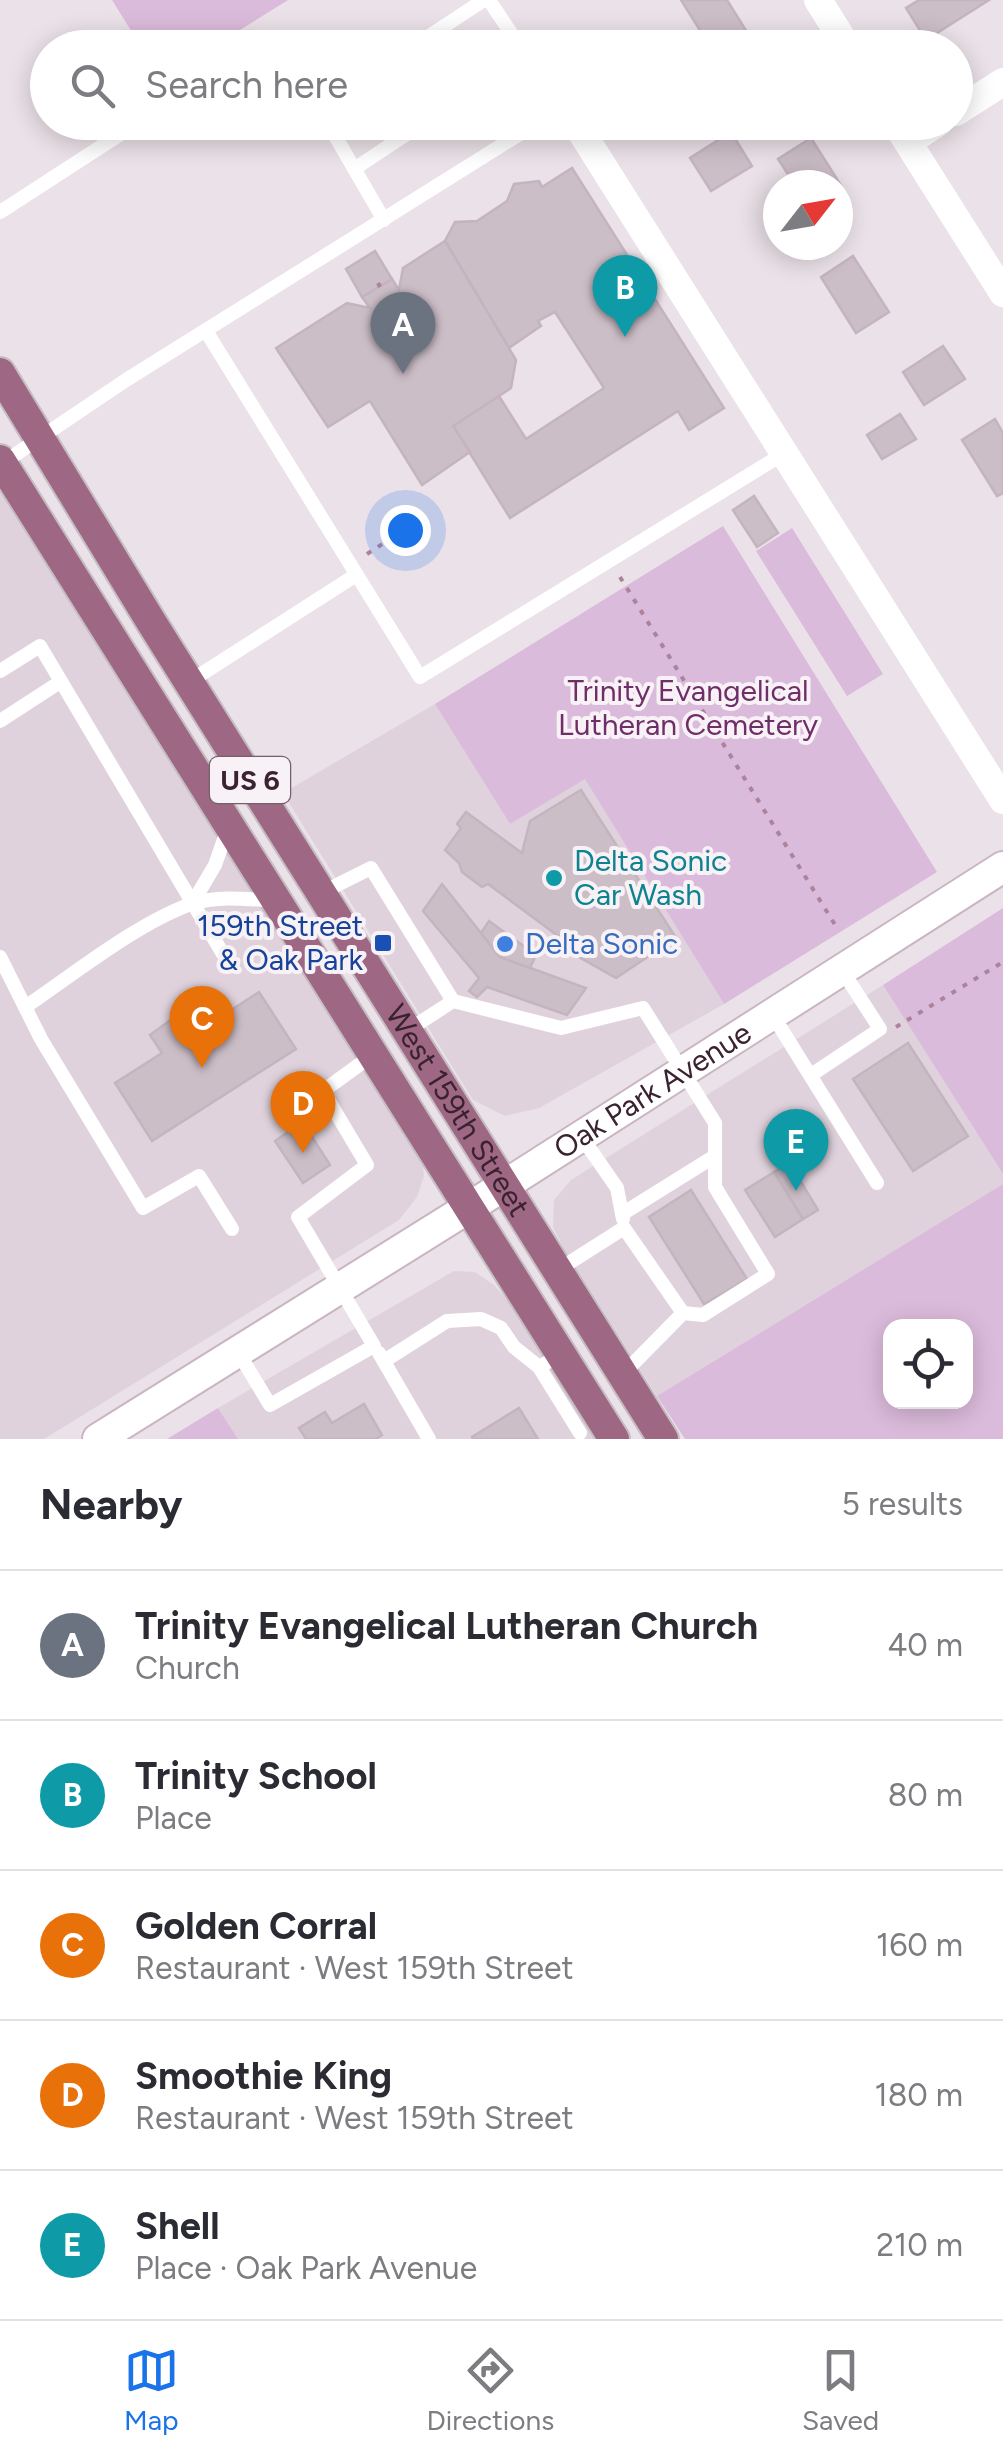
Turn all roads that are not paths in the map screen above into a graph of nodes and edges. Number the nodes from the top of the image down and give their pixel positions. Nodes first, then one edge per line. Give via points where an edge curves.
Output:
1 (486, 0) edge
2 (818, 0) edge
3 (439, 30) edge
4 (508, 30) edge
5 (837, 30) edge
6 (1003, 82) edge
7 (973, 101) edge
8 (111, 140) edge
9 (338, 140) edge
10 (397, 140) edge
11 (511, 140) edge
12 (586, 140) edge
13 (907, 140) edge
14 (354, 168) junction
15 (0, 212) edge
16 (384, 220) junction
17 (1003, 293) edge
18 (206, 332) junction
19 (0, 372) edge
20 (38, 440) junction
21 (783, 454) junction
22 (1, 462) edge
23 (356, 575) junction
24 (0, 671) edge
25 (60, 682) junction
26 (189, 682) junction
27 (0, 722) edge
28 (1003, 800) edge
29 (230, 824) junction
30 (1003, 867) edge
31 (321, 893) junction
32 (277, 901) junction
33 (192, 904) junction
34 (223, 954) dead end
35 (0, 957) edge
36 (842, 970) junction
37 (454, 1001) junction
38 (26, 1007) junction
39 (772, 1014) junction
40 (408, 1031) junction
41 (374, 1054) junction
42 (681, 1072) junction
43 (812, 1075) junction
44 (581, 1136) junction
45 (715, 1156) junction
46 (877, 1183) dead end
47 (505, 1185) junction
48 (470, 1206) junction
49 (623, 1221) junction
50 (232, 1229) dead end
51 (558, 1270) junction
52 (339, 1288) junction
53 (683, 1313) junction
54 (374, 1346) junction
55 (237, 1352) junction
56 (550, 1360) junction
57 (384, 1361) junction
58 (623, 1374) junction
59 (580, 1434) dead end
60 (98, 1439) edge
61 (429, 1439) edge
62 (614, 1439) edge
63 (663, 1439) edge

1 - 3 lane
1 - 4 lane
2 - 5 street
6 - 7 street
8 - 15 lane
9 - 14 lane
10 - 14 lane
11 - 16 lane
12 - 21 street
13 - 17 street
14 - 16 lane
16 - 18 lane
18 - 20 lane
18 - 23 lane
19 - 20 main road, West 159th Street / US 6
20 - 22 lane
20 - 26 main road, West 159th Street / US 6
21 - 23 lane via 420,677
21 - 28 street
22 - 29 main road, West 159th Street / US 6
23 - 26 lane
24 - 25 lane via 40,646
25 - 27 lane
25 - 33 lane
26 - 31 main road, West 159th Street / US 6
29 - 32 main road, West 159th Street / US 6
29 - 33 lane
30 - 36 street, Oak Park Avenue
31 - 37 lane via 371,868
31 - 40 main road, West 159th Street / US 6
32 - 33 lane
32 - 41 main road, West 159th Street / US 6
33 - 34 lane
33 - 38 lane via 132,935
35 - 38 lane
36 - 39 street, Oak Park Avenue
36 - 43 lane via 880,1030
37 - 40 lane
37 - 42 lane via 560,1028 643,1008
38 - 50 lane via 144,1208 199,1176
39 - 42 street, Oak Park Avenue
39 - 43 lane
40 - 47 main road, West 159th Street / US 6
41 - 48 main road, West 159th Street / US 6
41 - 52 lane via 324,1091 367,1165 298,1216
42 - 44 street, Oak Park Avenue
42 - 45 lane via 715,1123
43 - 46 lane
44 - 47 street, Oak Park Avenue
44 - 49 lane via 617,1188
45 - 49 lane
45 - 53 lane via 715,1187 768,1274 703,1316
47 - 48 street, Oak Park Avenue
47 - 51 main road, West 159th Street / US 6
48 - 52 street, Oak Park Avenue
48 - 56 main road, West 159th Street / US 6
49 - 51 lane
49 - 53 lane
51 - 58 main road, West 159th Street / US 6
52 - 54 lane
52 - 55 street, Oak Park Avenue
53 - 58 lane
54 - 55 lane via 270,1405
54 - 57 lane
55 - 60 street, Oak Park Avenue
56 - 57 lane via 514,1347 501,1328 482,1319 447,1321
56 - 59 lane
56 - 62 main road, West 159th Street / US 6
57 - 61 lane
58 - 63 main road, West 159th Street / US 6

